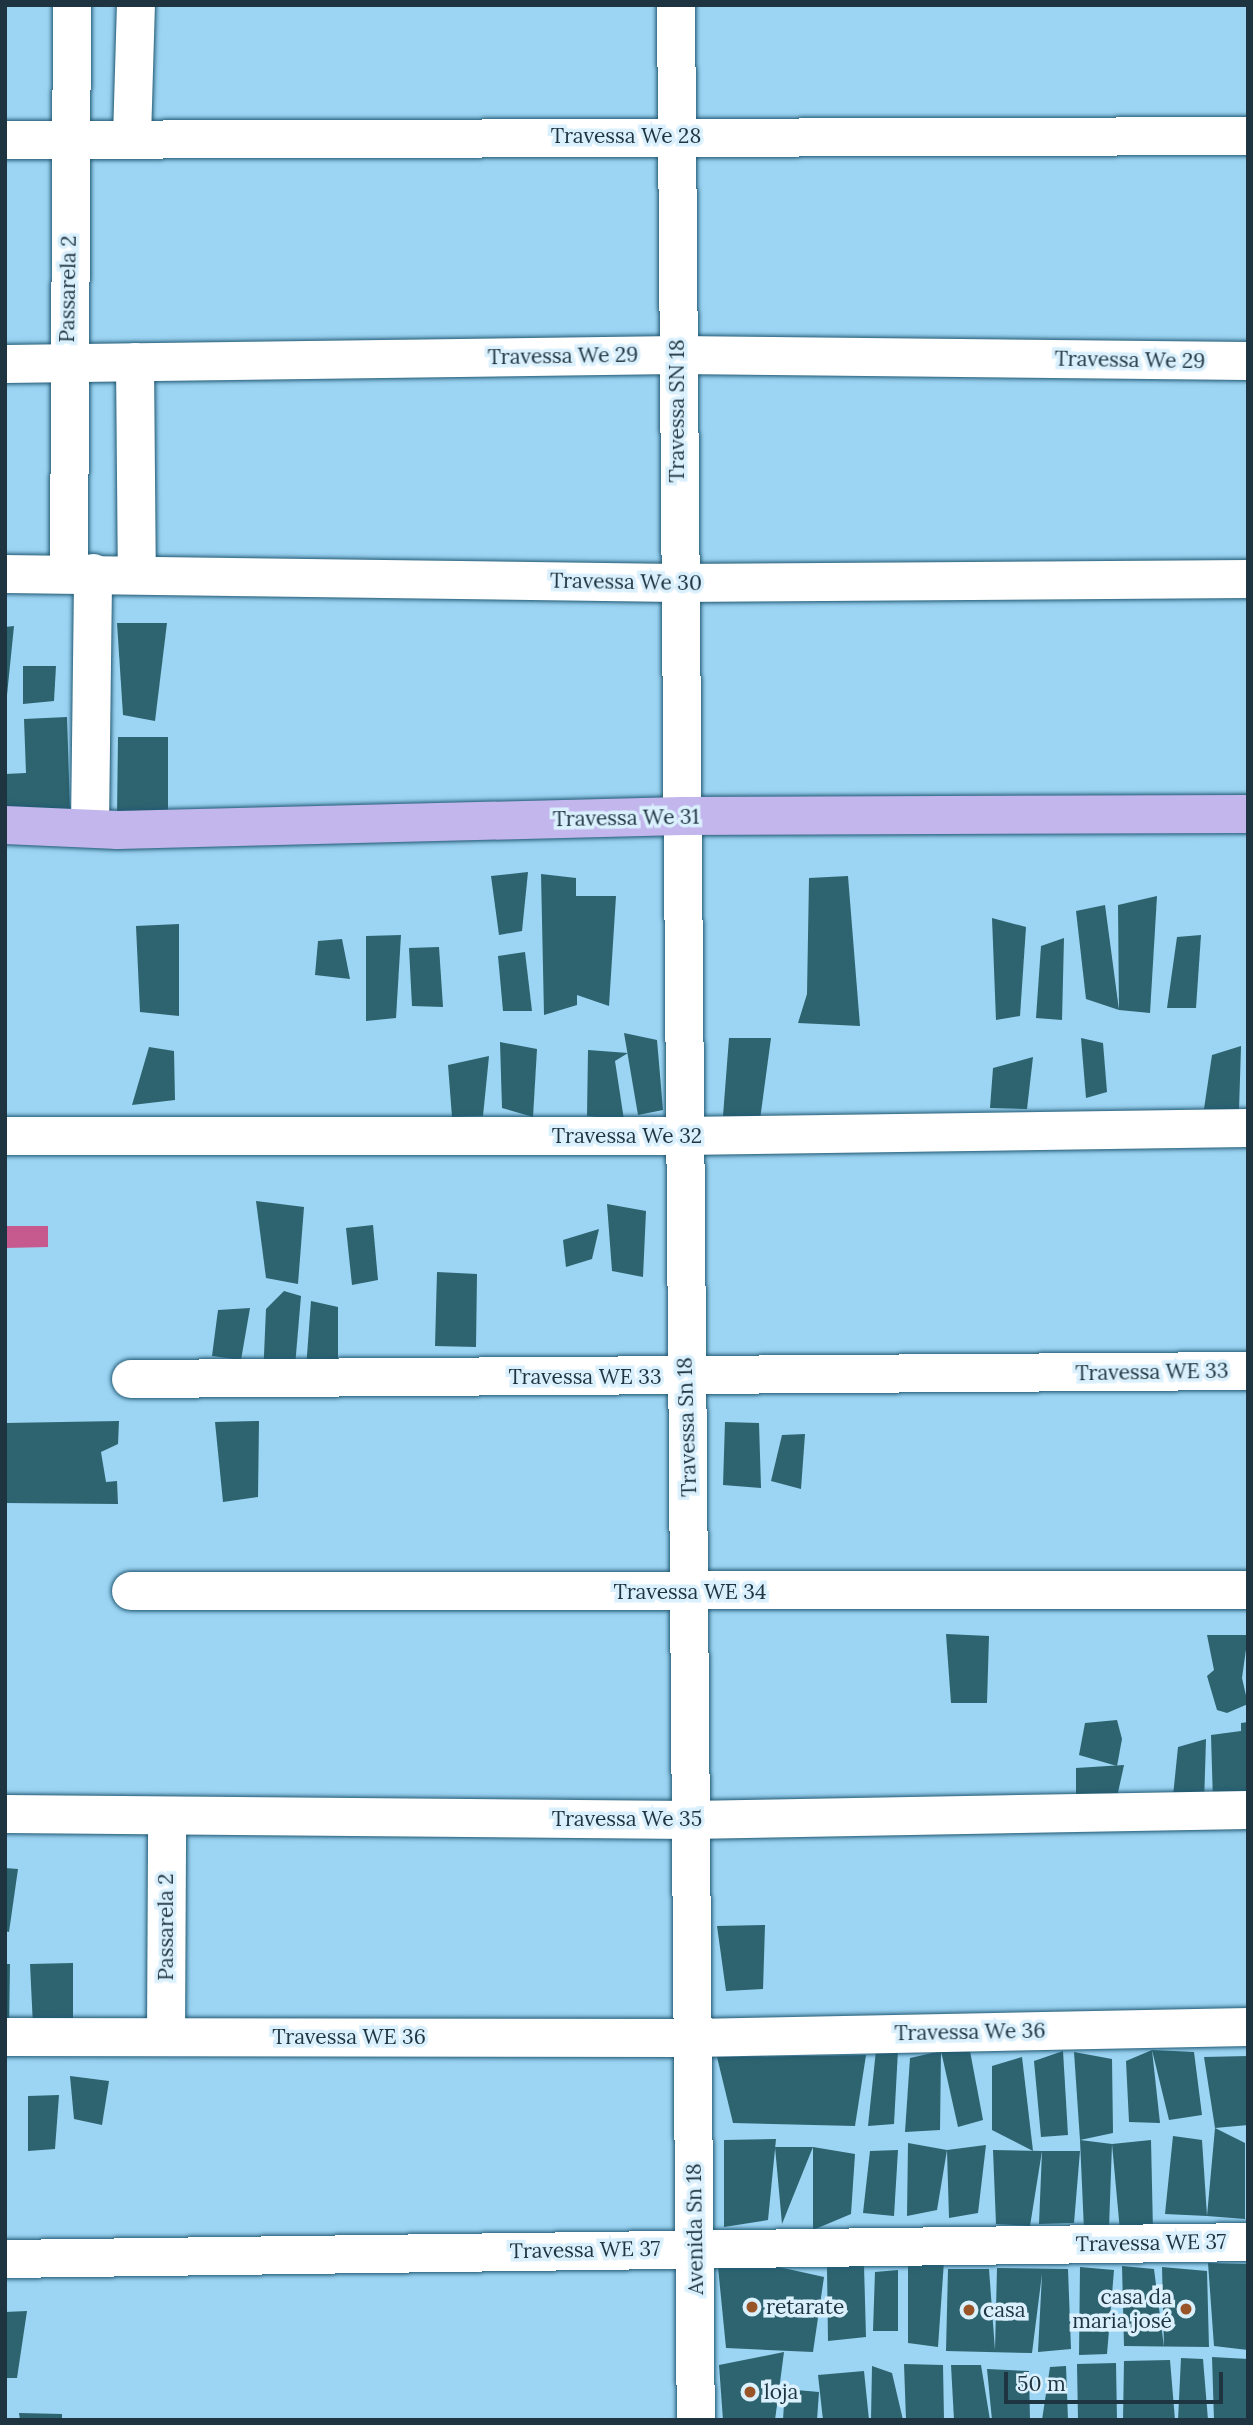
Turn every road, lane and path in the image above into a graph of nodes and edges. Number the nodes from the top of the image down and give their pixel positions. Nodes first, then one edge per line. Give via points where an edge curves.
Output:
1 (72, 5) edge
2 (136, 5) edge
3 (676, 5) edge
4 (676, 136) junction
5 (1248, 136) edge
6 (132, 138) junction
7 (71, 139) junction
8 (5, 140) edge
9 (677, 355) junction
10 (1248, 361) edge
11 (135, 362) junction
12 (5, 364) edge
13 (66, 364) junction
14 (81, 573) junction
15 (137, 573) junction
16 (5, 574) edge
17 (1248, 579) edge
18 (677, 583) junction
19 (1248, 814) edge
20 (682, 816) junction
21 (5, 825) edge
22 (90, 827) junction
23 (1248, 1128) edge
24 (5, 1136) edge
25 (682, 1136) junction
26 (1248, 1371) edge
27 (686, 1377) junction
28 (131, 1380) dead end
29 (1248, 1590) edge
30 (131, 1591) dead end
31 (692, 1593) junction
32 (1248, 1810) edge
33 (5, 1814) edge
34 (167, 1816) junction
35 (690, 1820) junction
36 (1248, 2026) edge
37 (5, 2037) edge
38 (166, 2037) junction
39 (693, 2038) junction
40 (1248, 2242) edge
41 (696, 2249) junction
42 (5, 2259) edge
43 (696, 2420) edge

1 - 7 street, Passarela 2
2 - 6 street
3 - 4 street, Travessa SN 18
4 - 5 street, Travessa We 28
4 - 6 street, Travessa We 28
4 - 9 street, Travessa SN 18
6 - 7 street, Travessa We 28
7 - 8 street, Travessa We 28
7 - 13 street, Passarela 2
9 - 10 street, Travessa We 29
9 - 11 street, Travessa We 29
9 - 18 street, Travessa SN 18
11 - 13 street, Travessa We 29
11 - 15 street
12 - 13 street, Travessa We 29
13 - 14 street, Passarela 2
14 - 15 street, Travessa We 30
14 - 16 street, Travessa We 30
14 - 22 street, Passarela 2
15 - 18 street, Travessa We 30
17 - 18 street, Travessa We 30
18 - 20 street, Travessa SN 18
19 - 20 main road, Travessa We 31
20 - 22 main road, Travessa We 31
20 - 25 street, Travessa Sn 18
21 - 22 main road, Travessa We 31
23 - 25 street, Travessa We 32
24 - 25 street, Travessa We 32
25 - 27 street, Travessa Sn 18
26 - 27 street, Travessa WE 33
27 - 28 street, Travessa WE 33
27 - 31 street, Travessa Sn 18
29 - 31 street, Travessa WE 34
30 - 31 street, Travessa WE 34
31 - 35 street, Travessa Sn 18
32 - 35 street, Travessa We 35
33 - 34 street, Travessa We 35
34 - 35 street, Travessa We 35
34 - 38 street, Passarela 2
35 - 39 street, Travessa Sn 18
36 - 39 street, Travessa We 36
37 - 38 street, Travessa WE 36
38 - 39 street, Travessa WE 36
39 - 41 street, Avenida Sn 18
40 - 41 street, Travessa WE 37
41 - 42 street, Travessa WE 37
41 - 43 street, Avenida Sn 18

